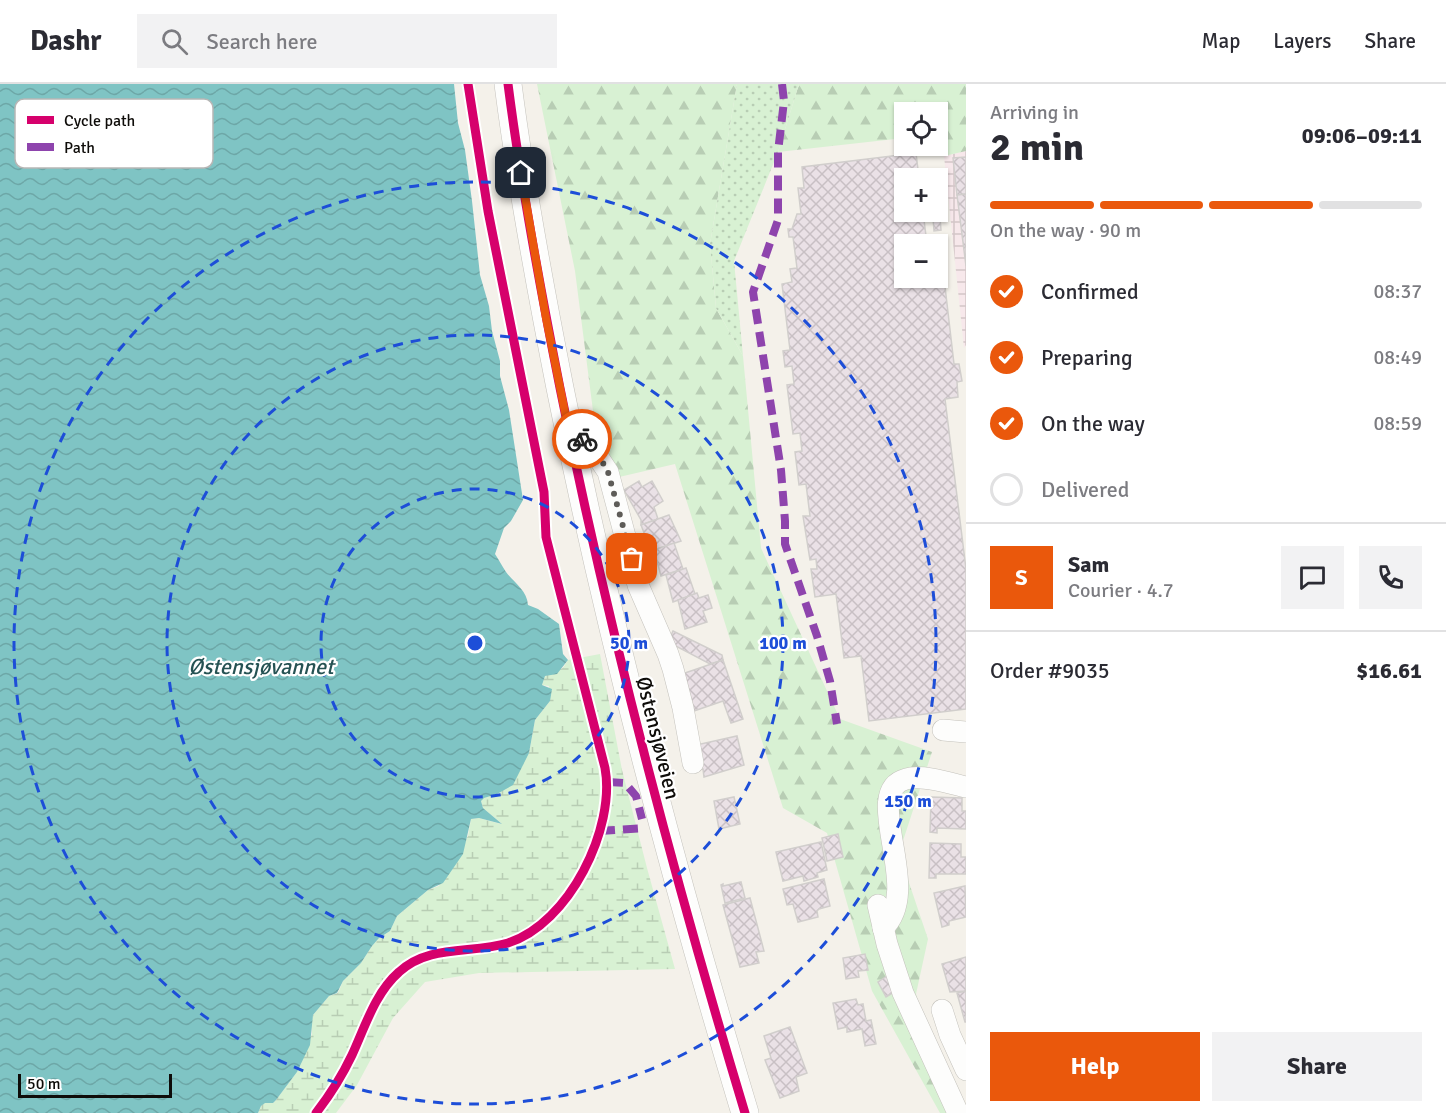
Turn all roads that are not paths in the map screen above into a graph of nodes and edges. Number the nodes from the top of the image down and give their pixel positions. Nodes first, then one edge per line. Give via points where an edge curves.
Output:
1 (508, 84) edge
2 (568, 427) junction
3 (943, 730) dead end
4 (966, 732) edge
5 (693, 763) dead end
6 (966, 786) edge
7 (878, 905) dead end
8 (883, 928) junction
9 (942, 1010) dead end
10 (966, 1070) edge
11 (745, 1113) edge
12 (958, 1113) edge

1 - 2 main road, Østensjøveien
2 - 5 lane via 594,451 608,472 638,585 670,662
2 - 11 main road, Østensjøveien via 656,805
3 - 4 lane
6 - 8 lane via 909,778 890,791 887,808 898,896 895,913
7 - 8 lane
8 - 12 lane via 905,1000
9 - 10 lane

